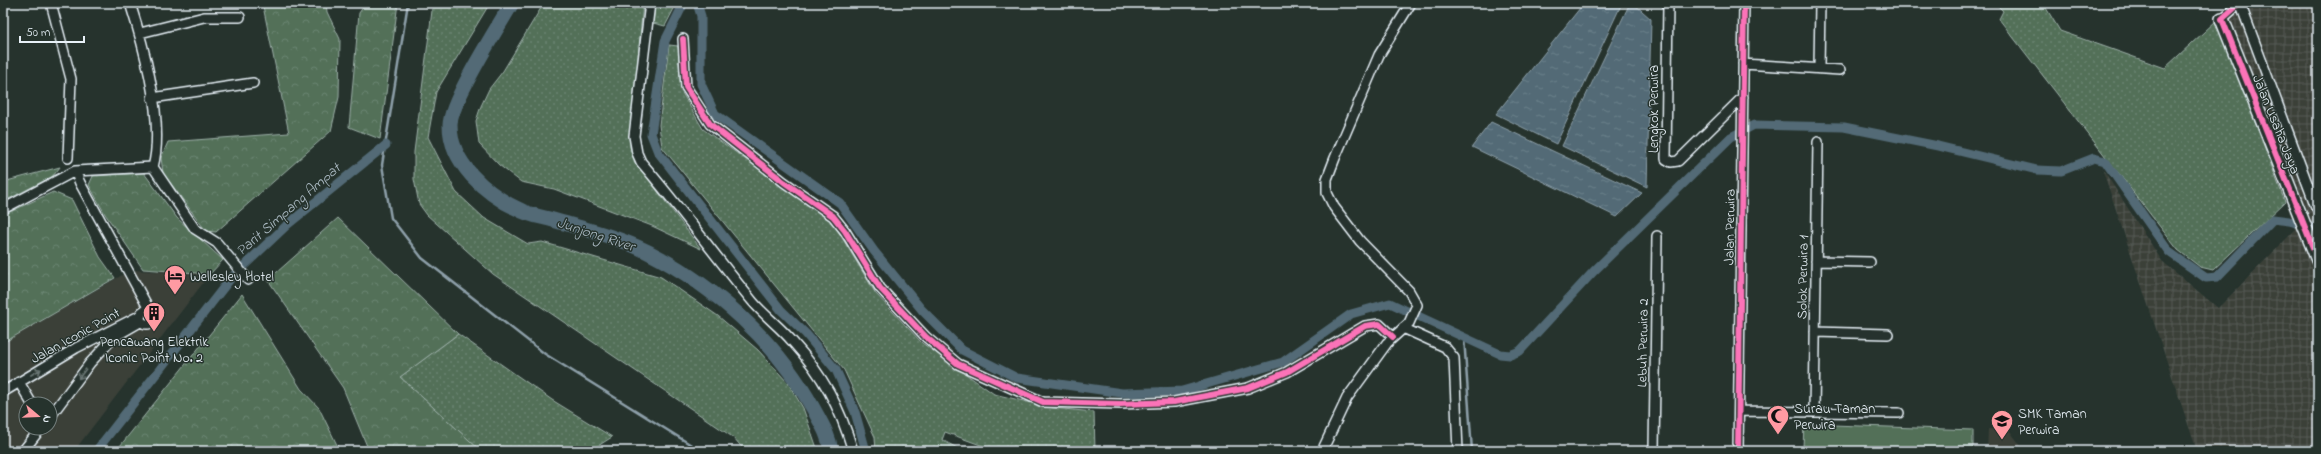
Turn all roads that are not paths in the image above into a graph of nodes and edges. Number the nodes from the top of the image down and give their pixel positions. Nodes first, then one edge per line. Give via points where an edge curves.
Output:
1 (51, 3) edge
2 (130, 3) edge
3 (650, 3) edge
4 (1411, 3) edge
5 (1668, 3) edge
6 (1744, 3) edge
7 (1820, 3) edge
8 (2240, 3) edge
9 (240, 17) dead end
10 (2222, 19) joint
11 (140, 33) junction
12 (683, 39) dead end
13 (1743, 64) junction
14 (1819, 68) junction
15 (1840, 70) dead end
16 (253, 83) dead end
17 (1743, 97) junction
18 (152, 98) junction
19 (1818, 142) dead end
20 (68, 158) dead end
21 (153, 167) junction
22 (75, 171) junction
23 (2317, 207) edge
24 (3, 209) edge
25 (1658, 236) dead end
26 (2316, 254) edge
27 (1816, 262) junction
28 (1870, 262) dead end
29 (246, 278) dead end
30 (141, 318) junction
31 (1406, 325) junction
32 (1815, 332) junction
33 (1888, 334) dead end
34 (1393, 337) junction
35 (19, 382) junction
36 (3, 392) edge
37 (27, 396) edge
38 (58, 406) edge
39 (1739, 411) junction
40 (1814, 412) junction
41 (1899, 413) dead end
42 (35, 436) edge
43 (23, 451) edge
44 (853, 451) edge
45 (1322, 451) edge
46 (1458, 451) edge
47 (1654, 451) edge
48 (1738, 451) edge

1 - 20 street via 71,79
2 - 11 street
3 - 44 street via 634,136 641,162 754,304 792,340 811,363 830,390 844,420
4 - 31 street via 1378,55 1327,179 1327,193 1334,207 1360,241 1409,291 1417,305
5 - 17 street, Lengkok Perwira via 1666,160 1678,161
6 - 13 street, Jalan Perwira
7 - 14 street
8 - 10 street
8 - 23 street
9 - 11 street via 204,17
10 - 26 street, Jalan Usaha Jaya
11 - 18 street
12 - 34 street via 686,87 710,124 784,182 833,216 846,231 880,288 926,337 958,364 1043,402 1174,402 1248,388 1287,372 1365,326 1380,324
13 - 14 street
13 - 17 street, Jalan Perwira
14 - 15 street
16 - 18 street
17 - 39 street, Jalan Perwira
18 - 21 street via 157,147
19 - 27 street, Solok Perwira 1
21 - 22 street
21 - 29 street via 195,229 218,243
22 - 24 street
22 - 30 street via 150,310 145,310
25 - 47 street, Lebuh Perwira 2
27 - 28 street
27 - 32 street, Solok Perwira 1
35 -> 30 street, Jalan Iconic Point via 76,348
30 -> 38 street, Jalan Iconic Point via 114,337 90,363
31 - 34 street
31 - 46 street via 1445,346 1454,358
32 - 33 street
32 - 40 street, Solok Perwira 1
34 - 45 street via 1347,398
35 - 36 street, Jalan Iconic Point
35 - 37 street
39 - 40 street
39 - 48 street, Jalan Perwira
40 - 41 street
42 - 43 street

